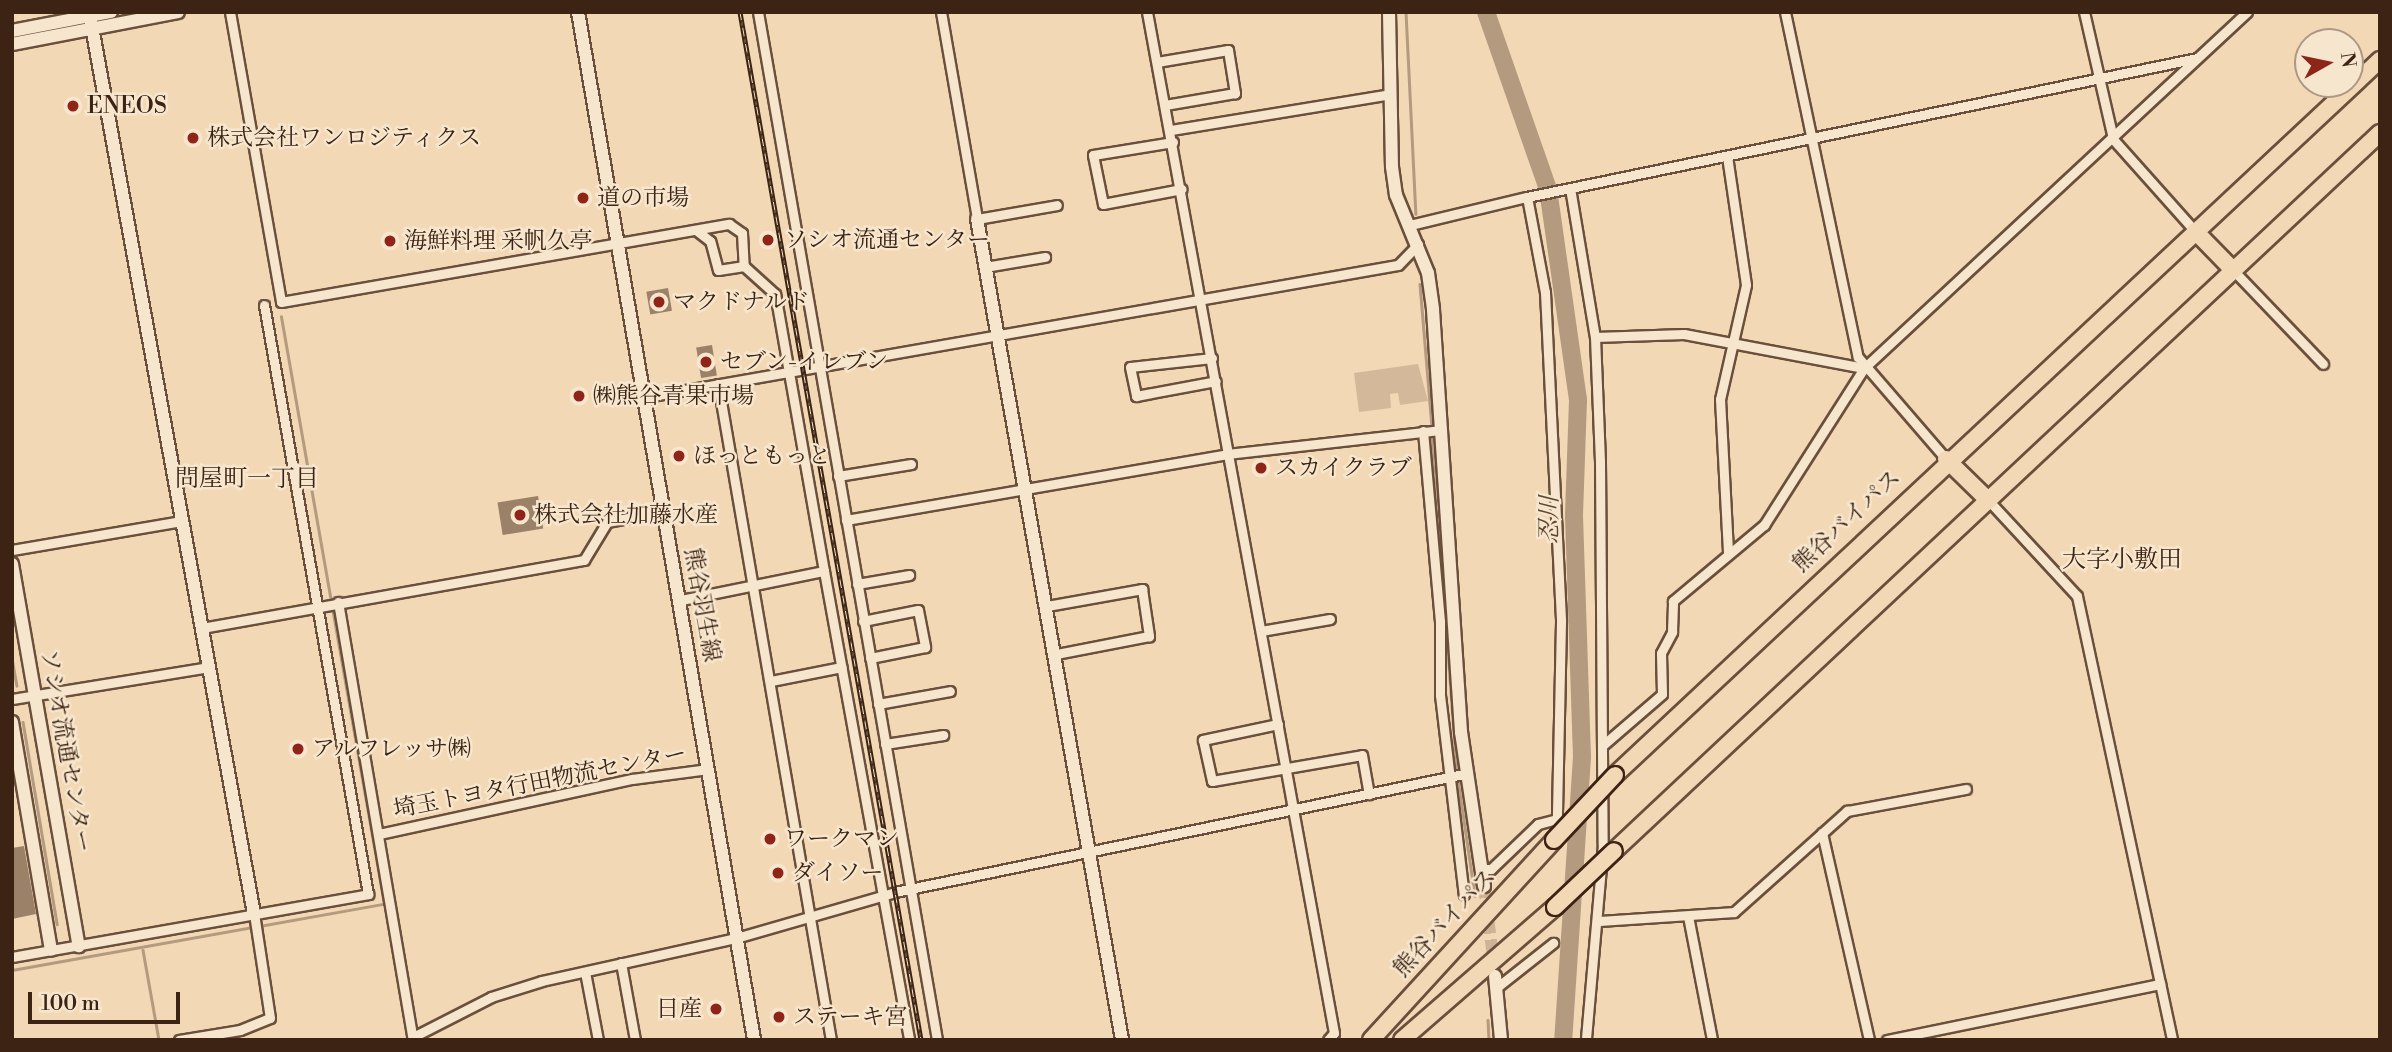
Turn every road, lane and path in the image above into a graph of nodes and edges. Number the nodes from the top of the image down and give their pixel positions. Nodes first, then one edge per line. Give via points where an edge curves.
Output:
1 (111, 12) edge
2 (178, 12) edge
3 (230, 12) edge
4 (578, 12) edge
5 (758, 12) edge
6 (941, 12) edge
7 (1147, 12) edge
8 (1389, 12) edge
9 (1785, 12) edge
10 (2084, 12) edge
11 (2247, 12) edge
12 (90, 16) junction
13 (92, 29) junction
14 (12, 31) edge
15 (12, 44) edge
16 (2199, 58) junction
17 (2380, 60) edge
18 (1157, 62) junction
19 (2097, 75) junction
20 (1391, 94) junction
21 (1166, 105) junction
22 (1171, 130) junction
23 (2380, 133) edge
24 (2113, 139) junction
25 (1809, 140) junction
26 (1173, 142) junction
27 (1727, 156) junction
28 (1570, 188) junction
29 (1182, 189) junction
30 (1527, 197) junction
31 (1057, 205) dead end
32 (977, 219) junction
33 (1410, 225) junction
34 (696, 230) junction
35 (2195, 231) junction
36 (620, 244) junction
37 (1418, 244) junction
38 (1045, 257) dead end
39 (744, 266) junction
40 (985, 267) junction
41 (2233, 270) junction
42 (1202, 300) junction
43 (264, 305) dead end
44 (997, 335) junction
45 (1595, 337) junction
46 (1732, 343) junction
47 (1212, 358) junction
48 (2323, 364) dead end
49 (820, 368) junction
50 (1864, 368) junction
51 (789, 374) junction
52 (1216, 381) junction
53 (718, 384) junction
54 (646, 397) junction
55 (1432, 431) junction
56 (1227, 454) junction
57 (1946, 459) junction
58 (911, 464) dead end
59 (838, 476) junction
60 (1027, 490) junction
61 (1989, 501) junction
62 (665, 511) junction
63 (846, 520) junction
64 (182, 521) junction
65 (12, 550) edge
66 (1728, 552) junction
67 (12, 564) edge
68 (824, 571) junction
69 (908, 575) dead end
70 (857, 584) junction
71 (752, 586) junction
72 (681, 600) junction
73 (338, 602) junction
74 (319, 605) junction
75 (1047, 606) junction
76 (1330, 620) dead end
77 (863, 621) junction
78 (202, 628) junction
79 (1261, 631) junction
80 (1056, 654) junction
81 (870, 658) junction
82 (209, 667) junction
83 (842, 667) junction
84 (771, 681) junction
85 (950, 691) dead end
86 (33, 695) junction
87 (12, 699) edge
88 (878, 704) junction
89 (12, 722) edge
90 (1278, 724) junction
91 (943, 735) dead end
92 (885, 744) junction
93 (1603, 745) junction
94 (708, 768) junction
95 (1287, 768) junction
96 (1459, 775) junction
97 (1966, 789) dead end
98 (1369, 794) junction
99 (1295, 810) junction
100 (1822, 833) junction
101 (379, 834) junction
102 (1089, 853) junction
103 (1482, 869) junction
104 (1485, 886) tunnel mouth
105 (911, 889) junction
106 (1464, 895) dead end
107 (882, 897) junction
108 (254, 914) junction
109 (1688, 916) junction
110 (811, 917) junction
111 (1600, 921) junction
112 (736, 938) junction
113 (1553, 943) dead end
114 (79, 946) junction
115 (51, 950) junction
116 (12, 957) edge
117 (621, 963) junction
118 (585, 972) junction
119 (1496, 982) joint
120 (2160, 984) junction
121 (241, 1035) edge
122 (413, 1038) edge
123 (179, 1040) edge
124 (598, 1040) edge
125 (635, 1040) edge
126 (754, 1040) edge
127 (831, 1040) edge
128 (908, 1040) edge
129 (937, 1040) edge
130 (1122, 1040) edge
131 (1328, 1040) edge
132 (1371, 1040) edge
133 (1402, 1040) edge
134 (1500, 1040) edge
135 (1586, 1040) edge
136 (1712, 1040) edge
137 (1869, 1040) edge
138 (1887, 1040) edge
139 (2172, 1040) edge

1 - 12 street
2 - 13 street
3 - 36 street via 281,302
4 - 36 street, 熊谷羽生線
5 - 49 street
6 - 32 street
7 - 18 street
8 - 20 street
9 - 25 street
10 - 19 street
11 - 16 street
12 - 13 street
12 - 14 street
13 - 15 street
13 - 64 street
16 - 19 street
16 - 24 street
17 - 35 highway, 熊谷バイパス
18 - 21 street
18 - 21 street via 1228,50 1235,93
19 - 24 street
19 - 25 street
20 - 22 street
20 - 33 street via 1393,176
21 - 22 street
22 - 26 street
23 - 41 highway
24 - 35 street
24 - 50 street
25 - 27 street
25 - 50 street
26 - 29 street
26 - 29 street via 1093,156 1103,204
27 - 28 street
27 - 46 street via 1746,285
28 - 30 street
28 - 45 street
29 - 42 street
30 - 33 street
30 - 103 street via 1553,369 1561,622 1557,819 1538,824 1491,869
31 - 32 street
32 - 40 street
33 - 37 street
34 - 36 street
34 - 39 street via 710,241 718,270
34 - 39 street via 737,226
35 - 41 highway
35 - 57 highway, 熊谷バイパス
36 - 54 street, 熊谷羽生線
37 - 42 street via 1398,265
37 - 55 street via 1433,310
38 - 40 street
39 - 51 street via 775,293
40 - 44 street
41 - 48 street
41 - 61 highway
42 - 44 street
42 - 47 street
43 - 74 street
44 - 49 street
44 - 60 street
45 - 46 street via 1684,334
45 - 93 street
46 - 50 street
46 - 66 street via 1720,399
47 - 52 street
47 - 52 street via 1130,367 1136,396
49 - 51 street
49 - 59 street
50 - 57 street
50 - 66 street via 1764,525
51 - 53 street
51 - 68 street
52 - 56 street
53 - 54 street
53 - 71 street
54 - 62 street, 熊谷羽生線
55 - 56 street
55 - 96 street
55 - 96 street
56 - 60 street
56 - 79 street
57 - 61 highway
57 - 132 highway, 熊谷バイパス, bridge via 1615,775
58 - 59 street
59 - 63 street
60 - 63 street
60 - 75 street
61 - 120 street via 2077,596
61 - 133 highway, bridge via 1555,907
62 - 72 street, 熊谷羽生線
62 - 73 street via 607,522 584,560
63 - 70 street
64 - 65 street
64 - 78 street
66 - 93 street via 1673,601 1672,632 1661,653 1662,694
67 - 86 street, ソシオ流通センター
68 - 71 street
68 - 83 street
69 - 70 street
70 - 77 street
71 - 72 street
71 - 84 street
72 - 94 street, 熊谷羽生線
73 - 74 street
73 - 101 street
74 - 78 street
74 - 108 street via 368,894
75 - 80 street
75 - 80 street via 1142,589 1149,636
76 - 79 street
77 - 81 street
77 - 81 street via 918,610 925,647
78 - 82 street
79 - 90 street
80 - 102 street
81 - 88 street
82 - 86 street
82 - 108 street
83 - 84 street
83 - 107 street
84 - 110 street
85 - 88 street
86 - 87 street
86 - 114 street, ソシオ流通センター
88 - 92 street
89 - 115 street
90 - 95 street
90 - 95 street via 1203,740 1212,781
91 - 92 street
92 - 105 street
93 - 111 street
94 - 101 street, 埼玉トヨタ行田物流センター via 632,779
94 - 112 street, 熊谷羽生線
95 - 98 street via 1362,755
95 - 99 street
96 - 98 street
96 - 103 street
96 - 106 street
97 - 100 street via 1847,811
98 - 99 street
99 - 102 street
99 - 131 street via 1334,1032
100 - 109 street via 1734,912
100 - 137 street
101 - 122 street
102 - 105 street
102 - 130 street
103 - 104 street
105 - 107 street
105 - 129 street
107 - 110 street
107 - 128 street
108 - 114 street
108 - 121 street via 272,1011
109 - 111 street
109 - 136 street
110 - 112 street
110 - 127 street
111 - 135 street
112 - 117 street
112 - 126 street, 熊谷羽生線
113 - 119 street
114 - 115 street
115 - 116 street
117 - 118 street
117 - 125 street
118 - 122 street via 491,997
118 - 124 street
119 - 134 street
120 - 138 street
120 - 139 street
121 - 123 street

